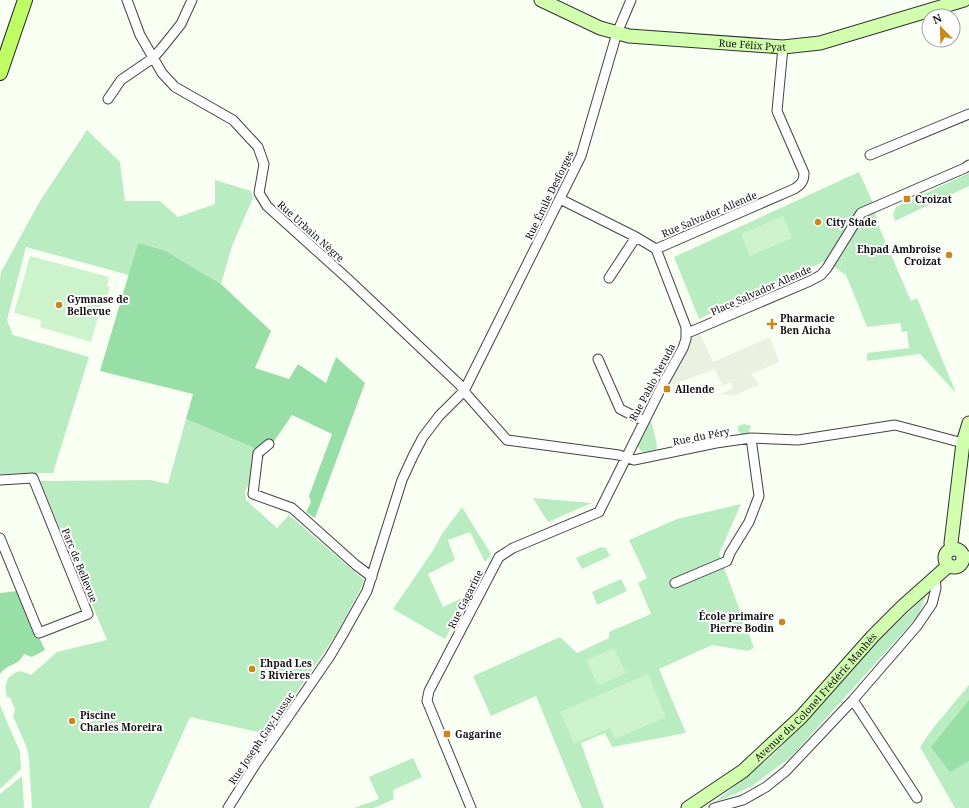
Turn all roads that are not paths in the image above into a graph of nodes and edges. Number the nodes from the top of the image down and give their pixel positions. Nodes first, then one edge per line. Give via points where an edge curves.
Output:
1 (25, 0) edge
2 (127, 0) edge
3 (192, 0) edge
4 (541, 0) edge
5 (631, 0) edge
6 (964, 0) edge
7 (617, 33) junction
8 (783, 47) junction
9 (153, 58) junction
10 (0, 74) edge
11 (108, 99) dead end
12 (969, 114) edge
13 (870, 154) dead end
14 (969, 164) edge
15 (560, 199) junction
16 (636, 237) junction
17 (656, 249) junction
18 (609, 278) dead end
19 (686, 333) junction
20 (598, 359) dead end
21 (464, 391) junction
22 (644, 421) junction
23 (969, 423) edge
24 (751, 438) junction
25 (963, 443) junction
26 (268, 444) dead end
27 (626, 457) junction
28 (0, 480) edge
29 (0, 538) edge
30 (951, 546) junction
31 (966, 557) edge
32 (948, 566) junction
33 (372, 577) junction
34 (935, 578) junction
35 (676, 583) dead end
36 (853, 700) junction
37 (917, 798) dead end
38 (228, 808) edge
39 (471, 808) edge
40 (690, 808) edge
41 (714, 808) edge

1 - 10 main road
2 - 9 street, Rue Urbain Nègre via 140,35
3 - 9 street via 180,24
4 - 7 street, Rue Félix Pyat via 600,28
5 - 7 street, Rue Émile Desforges
6 - 8 street, Rue Félix Pyat via 820,44
7 - 8 street, Rue Félix Pyat
7 - 15 street, Rue Émile Desforges via 581,156
8 - 17 street, Rue Salvador Allende via 777,111 804,173 802,182 794,189
9 - 11 street via 120,80
9 - 21 street, Rue Urbain Nègre via 175,87 233,120 258,147 264,164 258,193 267,206 348,279
12 - 13 street
14 - 19 street, Place Salvador Allende via 965,168 862,212 820,275
15 - 16 street, Rue Salvador Allende
15 - 21 street, Rue Émile Desforges
16 - 17 street, Rue Salvador Allende
16 - 18 street
17 - 19 street via 686,327
19 - 22 street, Rue Pablo Neruda via 683,348
20 - 22 street via 620,409
21 - 27 street, Rue du Péry via 507,440
21 - 33 street, Rue Joseph Gay-Lussac via 439,416 413,456 402,480
22 - 27 street, Rue Pablo Neruda
23 - 25 street
24 - 25 street, Rue du Péry via 798,440 895,426
24 - 27 street, Rue du Péry via 634,460
24 - 35 street via 759,496 749,522 727,561
25 - 30 street
26 - 33 street via 258,452 253,494 292,508
27 - 39 street, Rue Gagarine via 600,512 513,548 499,557 433,682 427,701
28 - 29 street, Parc de Bellevue via 33,478 88,614 39,633
30 - 31 street
30 - 32 street via 945,558
31 - 32 street via 957,567
32 - 34 street, Avenue du Colonel Frédéric Manhès
33 - 38 street, Rue Joseph Gay-Lussac via 367,591 330,656 254,765
34 - 36 street via 936,588 932,604 925,615
34 - 40 street, Avenue du Colonel Frédéric Manhès via 872,636 801,718 743,771
36 - 37 street
36 - 41 street via 781,775 766,787 743,800

